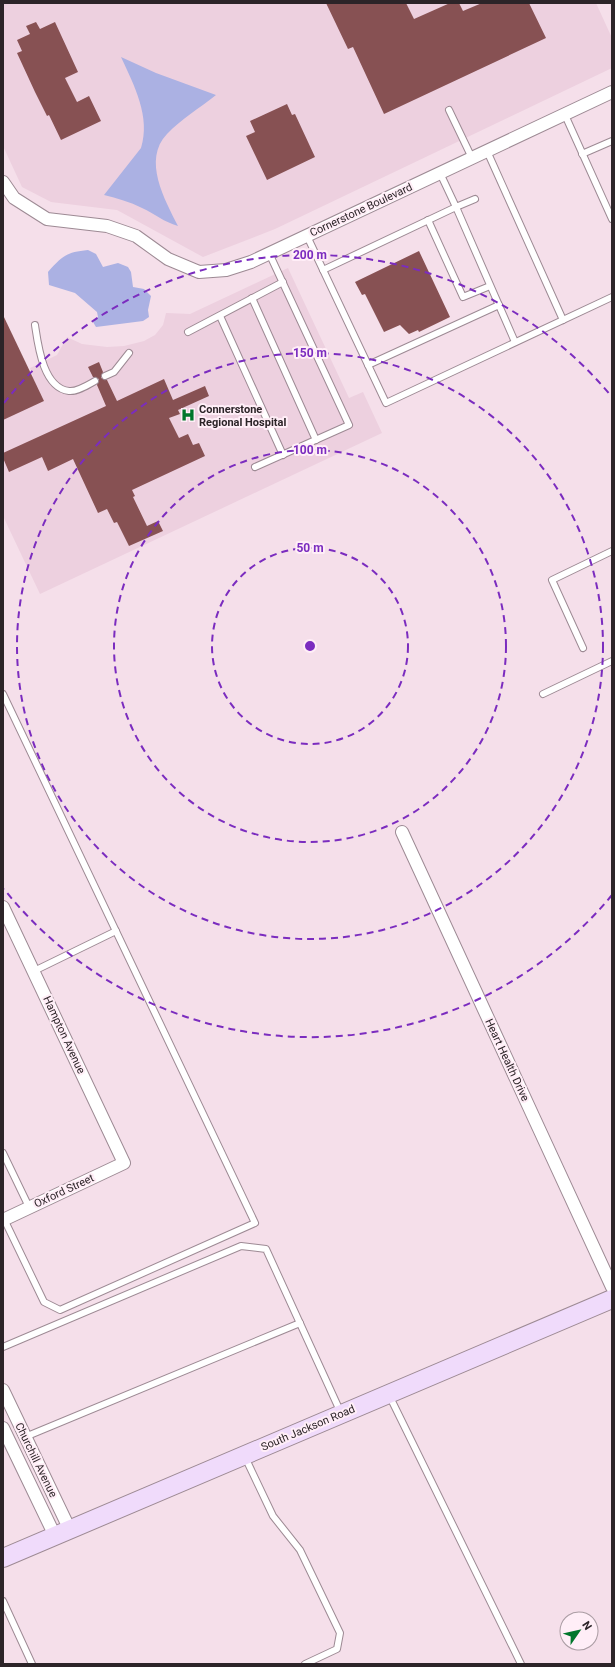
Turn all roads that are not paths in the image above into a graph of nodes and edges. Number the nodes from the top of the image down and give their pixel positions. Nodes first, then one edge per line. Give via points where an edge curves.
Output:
1 (612, 92) edge
2 (449, 110) dead end
3 (565, 114) junction
4 (612, 141) edge
5 (487, 151) junction
6 (582, 154) junction
7 (472, 158) junction
8 (440, 173) junction
9 (3, 182) edge
10 (476, 199) dead end
11 (456, 207) junction
12 (612, 218) edge
13 (428, 220) junction
14 (307, 236) junction
15 (269, 253) junction
16 (323, 270) junction
17 (283, 282) junction
18 (490, 286) junction
19 (612, 297) edge
20 (252, 298) junction
21 (499, 305) junction
22 (220, 316) junction
23 (563, 320) junction
24 (35, 325) dead end
25 (188, 332) dead end
26 (515, 342) junction
27 (129, 353) dead end
28 (368, 365) junction
29 (105, 376) dead end
30 (95, 382) dead end
31 (316, 440) junction
32 (283, 455) junction
33 (255, 468) dead end
34 (612, 551) edge
35 (583, 648) dead end
36 (612, 661) edge
37 (3, 694) edge
38 (543, 694) dead end
39 (402, 832) dead end
40 (3, 907) edge
41 (116, 931) junction
42 (34, 971) junction
43 (3, 1153) edge
44 (124, 1163) joint
45 (29, 1207) junction
46 (3, 1219) edge
47 (612, 1287) edge
48 (612, 1299) edge
49 (300, 1322) junction
50 (3, 1347) edge
51 (3, 1390) edge
52 (388, 1394) junction
53 (341, 1414) junction
54 (3, 1428) edge
55 (25, 1437) junction
56 (7, 1444) edge
57 (245, 1455) junction
58 (63, 1533) junction
59 (3, 1558) edge
60 (3, 1601) edge
61 (32, 1664) edge
62 (306, 1664) edge
63 (521, 1664) edge

1 - 3 street, Cornerstone Boulevard
2 - 7 lane
3 - 5 street, Cornerstone Boulevard
3 - 6 lane
4 - 6 lane
5 - 7 street, Cornerstone Boulevard
5 - 23 lane
6 - 12 lane
7 - 8 street, Cornerstone Boulevard
8 - 11 lane
8 - 14 street, Cornerstone Boulevard
9 - 15 street, Cornerstone Boulevard via 14,198 47,219 107,226 136,236 168,259 199,272 226,270
10 - 11 lane
11 - 13 lane
11 - 18 lane
13 - 16 lane
13 - 18 lane via 463,297
14 - 15 street, Cornerstone Boulevard
14 - 16 lane
15 - 17 lane
16 - 28 lane
17 - 20 lane
17 - 31 lane via 350,425
18 - 21 lane
19 - 23 lane
20 - 22 lane
20 - 31 lane
21 - 26 lane
21 - 28 lane
22 - 25 lane
22 - 32 lane
23 - 26 lane
24 - 30 lane via 39,351 46,371 56,386 69,391 81,389
26 - 28 lane via 386,403
27 - 29 lane via 114,372
31 - 32 lane
32 - 33 lane
34 - 35 lane via 552,580
36 - 38 lane
37 - 41 lane
39 - 47 street, Heart Health Drive
40 - 42 street, Hampton Avenue
41 - 42 lane
41 - 46 lane via 255,1223 60,1310 44,1302
42 - 44 street, Hampton Avenue
43 - 45 lane
44 - 45 street, Oxford Street
45 - 46 street, Oxford Street
48 - 52 main road, South Jackson Road
49 - 50 lane via 266,1249 241,1246
49 - 53 lane
49 - 55 lane
51 - 55 street, Churchill Avenue
52 - 53 main road, South Jackson Road
52 - 63 lane
53 - 57 main road, South Jackson Road
54 - 56 street, Churchill Avenue
55 - 56 street
55 - 58 street, Churchill Avenue
56 - 58 street, Churchill Avenue
57 - 58 main road, South Jackson Road
57 - 62 lane via 273,1516 300,1550 340,1633 337,1649
58 - 59 main road, South Jackson Road
60 - 61 lane

